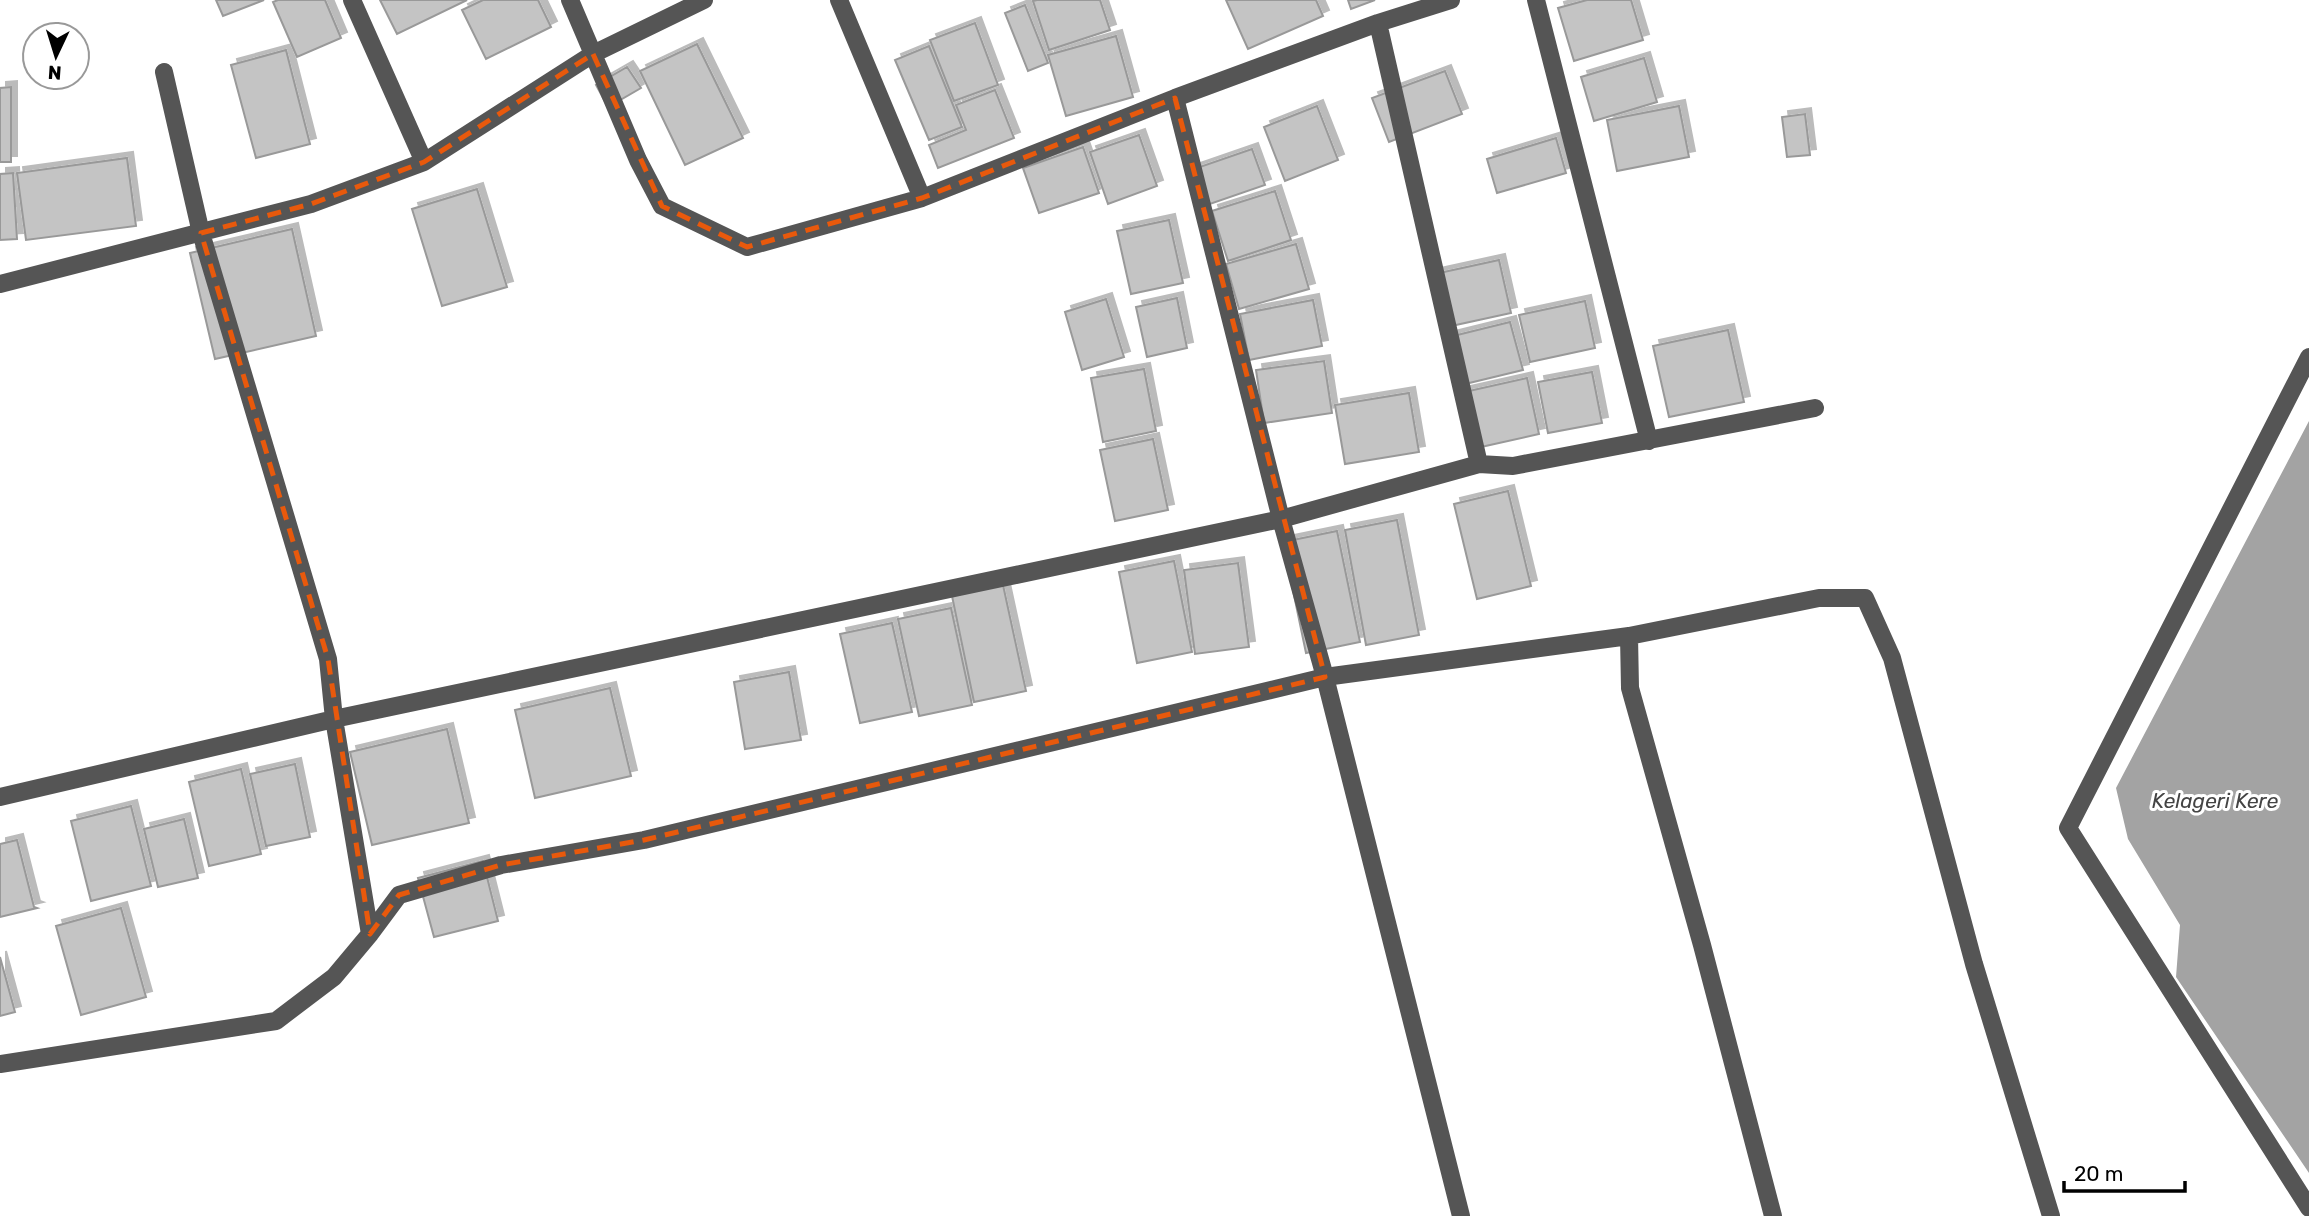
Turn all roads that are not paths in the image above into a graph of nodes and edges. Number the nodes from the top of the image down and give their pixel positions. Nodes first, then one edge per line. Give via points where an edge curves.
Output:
1 (352, 0) edge
2 (570, 0) edge
3 (704, 0) edge
4 (839, 0) edge
5 (1451, 0) edge
6 (1536, 0) edge
7 (1378, 23) junction
8 (593, 54) junction
9 (164, 72) dead end
10 (1175, 98) junction
11 (424, 162) junction
12 (922, 198) junction
13 (201, 233) junction
14 (0, 284) edge
15 (2309, 357) edge
16 (1815, 408) dead end
17 (1649, 441) junction
18 (1479, 464) junction
19 (1281, 519) junction
20 (1629, 636) junction
21 (1325, 677) junction
22 (334, 719) junction
23 (0, 797) edge
24 (370, 934) junction
25 (0, 1064) edge
26 (2309, 1208) edge
27 (1461, 1216) edge
28 (1773, 1216) edge
29 (2051, 1216) edge

1 - 11 street
2 - 8 street
3 - 8 street
4 - 12 street
5 - 7 street
6 - 17 street
7 - 10 street
7 - 18 street
8 - 11 street
8 - 12 street via 662,206 747,247
9 - 13 street
10 - 12 street
10 - 19 street
11 - 13 street via 311,204
13 - 14 street
13 - 22 street via 328,659
15 - 26 street via 2068,828
16 - 17 street
17 - 18 street via 1513,466
18 - 19 street
19 - 21 street
19 - 22 street
20 - 21 street
20 - 28 street via 1630,688
20 - 29 street via 1819,598 1865,598 1892,658 1974,964
21 - 24 street via 644,840 501,865 399,895
21 - 27 street
22 - 23 street
22 - 24 street
24 - 25 street via 334,977 276,1021

